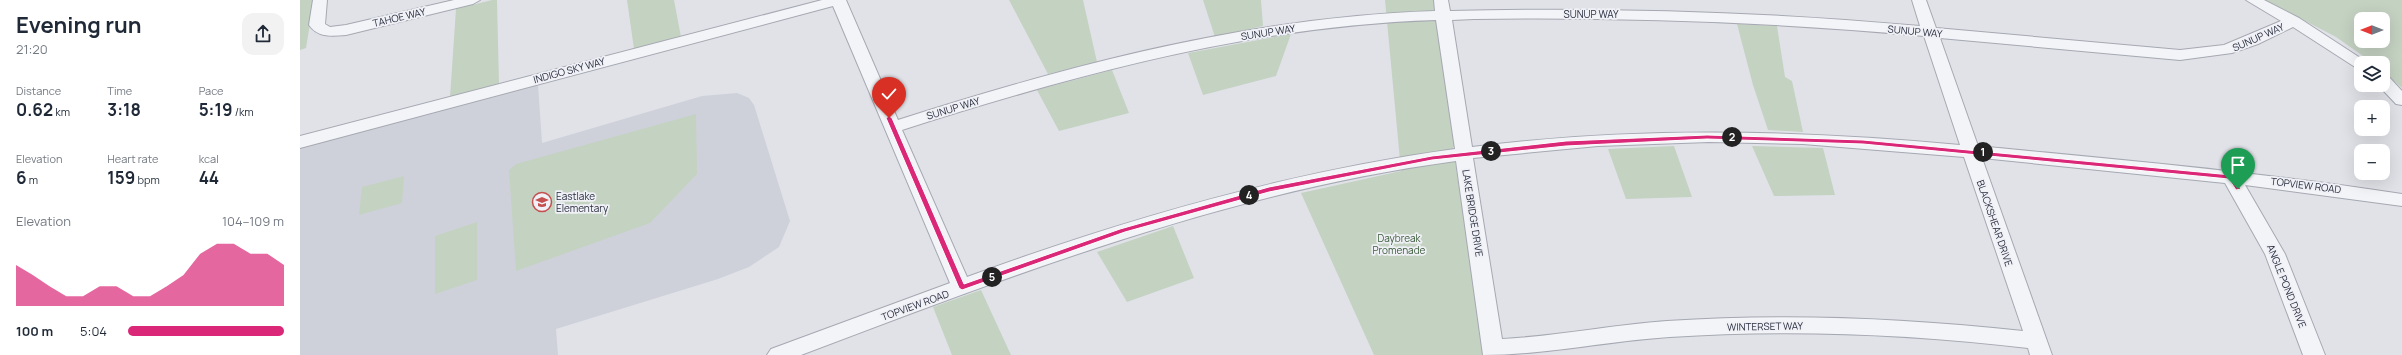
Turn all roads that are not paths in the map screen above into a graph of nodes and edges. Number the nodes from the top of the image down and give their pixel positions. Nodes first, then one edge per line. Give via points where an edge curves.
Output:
1 (320, 0) edge
2 (473, 0) edge
3 (838, 0) edge
4 (1919, 0) edge
5 (2252, 0) edge
6 (1442, 8) edge
7 (2294, 21) junction
8 (1930, 32) junction
9 (2354, 59) edge
10 (2390, 89) edge
11 (2402, 100) edge
12 (893, 127) junction
13 (300, 142) edge
14 (1971, 151) junction
15 (1464, 154) junction
16 (2231, 177) junction
17 (2402, 200) edge
18 (962, 288) junction
19 (2038, 348) edge
20 (1494, 352) edge
21 (778, 355) edge
22 (2314, 355) edge

1 - 2 street, TAHOE WAY via 317,25 325,31 346,30
3 - 12 street
3 - 13 street, INDIGO SKY WAY
4 - 8 street, BLACKSHEAR DRIVE
5 - 7 street
6 - 8 street, SUNUP WAY via 1788,21
6 - 12 street, SUNUP WAY via 1198,44 1033,84
6 - 15 street, LAKE BRIDGE DRIVE
7 - 8 street, SUNUP WAY via 2238,47 2196,54 2163,54
7 - 9 street
8 - 14 street, BLACKSHEAR DRIVE
10 - 11 street
12 - 18 street
14 - 15 street, TOPVIEW ROAD via 1810,139 1707,137 1613,140
14 - 16 street, TOPVIEW ROAD
14 - 19 street, BLACKSHEAR DRIVE
15 - 18 street, TOPVIEW ROAD via 1324,177 1213,204 1103,237
15 - 20 street, LAKE BRIDGE DRIVE
16 - 17 street, TOPVIEW ROAD via 2311,185
16 - 22 street, ANGLE POND DRIVE via 2276,254
18 - 21 street, TOPVIEW ROAD
19 - 20 street, WINTERSET WAY via 1894,328 1779,325 1667,329

